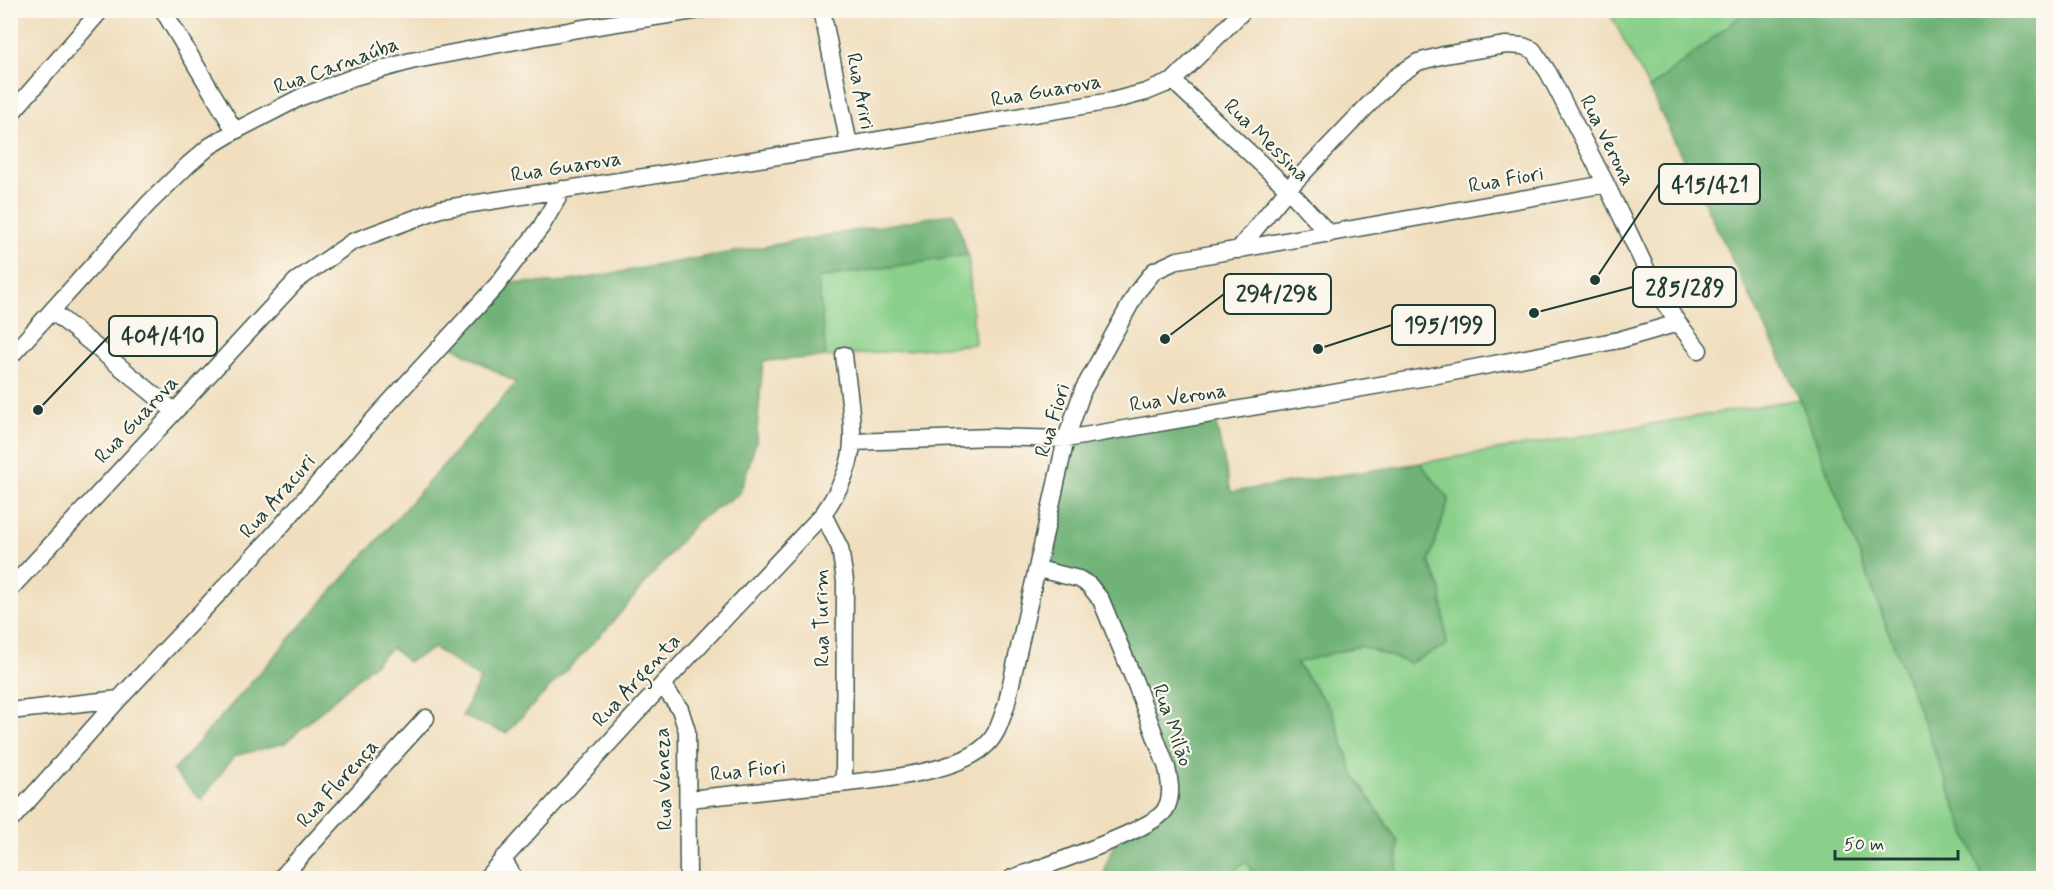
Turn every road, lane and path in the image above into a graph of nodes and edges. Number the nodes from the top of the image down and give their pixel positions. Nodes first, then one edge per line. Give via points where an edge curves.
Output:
1 (101, 10) edge
2 (164, 10) edge
3 (700, 10) edge
4 (822, 10) edge
5 (1243, 11) edge
6 (1173, 81) junction
7 (10, 115) edge
8 (235, 131) junction
9 (849, 145) junction
10 (1606, 183) junction
11 (563, 189) junction
12 (1288, 189) junction
13 (1329, 234) junction
14 (1238, 250) junction
15 (52, 311) junction
16 (1678, 323) junction
17 (1699, 350) dead end
18 (844, 355) dead end
19 (10, 357) edge
20 (174, 411) junction
21 (1066, 438) junction
22 (853, 442) junction
23 (823, 514) junction
24 (1038, 569) junction
25 (10, 589) edge
26 (662, 685) junction
27 (119, 699) junction
28 (10, 711) edge
29 (426, 718) dead end
30 (844, 783) junction
31 (689, 799) junction
32 (10, 821) edge
33 (503, 858) junction
34 (281, 879) edge
35 (486, 879) edge
36 (514, 879) edge
37 (688, 879) edge
38 (1012, 879) edge

1 - 7 street
2 - 8 street
3 - 8 street, Rua Carnaúba via 411,61 301,97
4 - 9 street, Rua Ariri
5 - 6 street, Rua Guarova
6 - 9 street, Rua Guarova via 1113,101
6 - 12 street, Rua Messina
8 - 15 street, Rua Carnaúba via 180,172
9 - 11 street, Rua Guarova
10 - 12 street, Rua Verona via 1533,50 1506,45 1418,62 1394,78
10 - 13 street, Rua Fiori
10 - 16 street, Rua Verona via 1658,292
11 - 20 street, Rua Guarova via 440,209 352,242 296,281
11 - 27 street, Rua Aracuri via 497,285
12 - 13 street, Rua Messina
12 - 14 street, Rua Verona
13 - 14 street, Rua Fiori
14 - 21 street, Rua Fiori via 1178,260 1154,272 1137,292 1083,390
15 - 19 street, Rua Carnaúba
15 - 20 street
16 - 17 street
16 - 21 street, Rua Verona via 1619,340 1432,376
18 - 22 street
20 - 25 street, Rua Guarova
21 - 22 street, Rua Verona
21 - 24 street, Rua Fiori
22 - 23 street via 836,495
23 - 26 street, Rua Argenta
23 - 30 street, Rua Turim via 840,548 845,581
24 - 30 street, Rua Fiori via 1006,706 987,746 952,764 913,774
24 - 38 street, Rua Milão via 1079,579 1101,600 1167,768 1170,798 1155,821
26 - 31 street, Rua Veneza via 684,718
26 - 33 street, Rua Argenta
27 - 28 street
27 - 32 street, Rua Aracuri
29 - 34 street, Rua Florença
30 - 31 street, Rua Fiori
31 - 37 street, Rua Veneza
33 - 35 street, Rua Argenta
33 - 36 street

